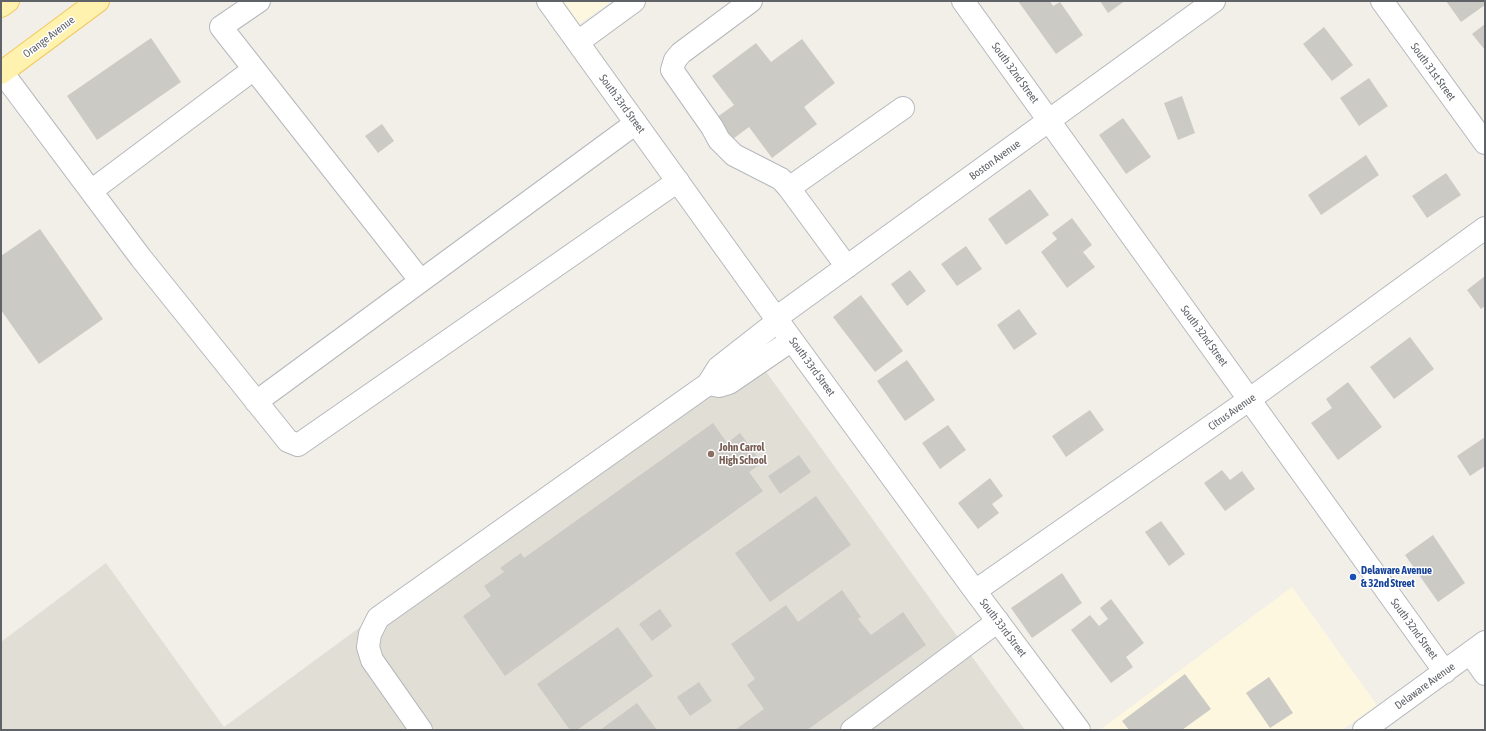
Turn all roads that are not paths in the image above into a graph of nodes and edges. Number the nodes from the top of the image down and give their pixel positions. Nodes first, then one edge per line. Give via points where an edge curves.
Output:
1 (8, 1) edge
2 (98, 1) edge
3 (259, 1) edge
4 (548, 1) edge
5 (634, 1) edge
6 (751, 1) edge
7 (963, 1) edge
8 (1214, 1) edge
9 (1382, 1) edge
10 (1, 6) edge
11 (578, 42) junction
12 (254, 69) junction
13 (2, 73) edge
14 (903, 108) dead end
15 (1050, 120) junction
16 (636, 123) junction
17 (1485, 143) edge
18 (678, 181) junction
19 (790, 188) junction
20 (91, 190) junction
21 (1485, 228) edge
22 (847, 267) junction
23 (420, 280) junction
24 (777, 320) junction
25 (792, 340) junction
26 (708, 384) junction
27 (1250, 399) junction
28 (256, 402) junction
29 (975, 591) junction
30 (998, 622) junction
31 (1477, 648) edge
32 (1444, 672) junction
33 (1485, 674) edge
34 (421, 730) edge
35 (852, 730) edge
36 (1079, 730) edge
37 (1364, 730) edge

1 - 10 main road
2 - 13 main road, Orange Avenue
3 - 12 street via 221,27
4 - 11 street, South 33rd Street
5 - 11 street
6 - 19 street via 681,53 675,60 672,70 719,140 734,155 781,179
7 - 15 street, South 32nd Street
8 - 15 street, Boston Avenue
9 - 17 street, South 31st Street
11 - 16 street, South 33rd Street
12 - 20 street
12 - 23 street
13 - 20 street
14 - 19 street
15 - 22 street, Boston Avenue
15 - 27 street, South 32nd Street
16 - 18 street, South 33rd Street
16 - 23 street
18 - 24 street, South 33rd Street
18 - 28 street via 298,445 288,441
19 - 22 street
20 - 28 street
21 - 27 street, Citrus Avenue
22 - 24 street, Boston Avenue
23 - 28 street
24 - 25 street, South 33rd Street
24 - 26 street, Boston Avenue via 718,368
25 - 26 street via 729,383 719,386
25 - 29 street, South 33rd Street
26 - 34 street via 378,618 370,634 368,647 372,660
27 - 29 street, Citrus Avenue
27 - 32 street, South 32nd Street
29 - 30 street, South 33rd Street
30 - 35 street
30 - 36 street, South 33rd Street
31 - 32 street, Delaware Avenue
31 - 33 street
32 - 37 street, Delaware Avenue

